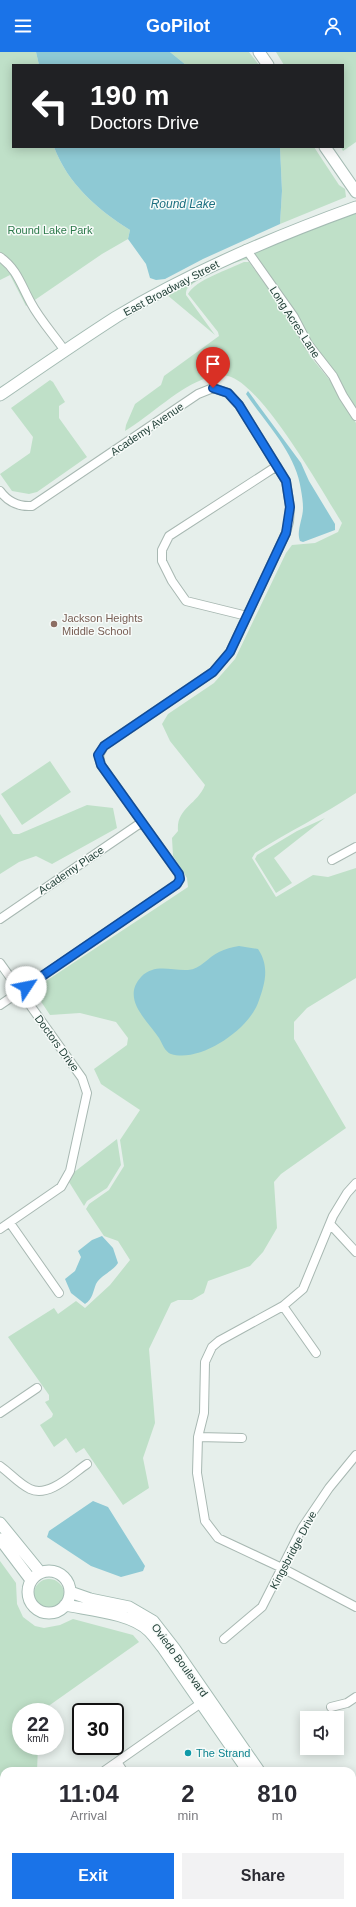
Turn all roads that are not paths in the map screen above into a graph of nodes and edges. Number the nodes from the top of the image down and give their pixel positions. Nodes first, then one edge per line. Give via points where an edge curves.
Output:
1 (259, 52) edge
2 (267, 64) edge
3 (326, 148) edge
4 (356, 192) edge
5 (356, 207) edge
6 (246, 250) junction
7 (0, 257) edge
8 (65, 351) junction
9 (0, 395) edge
10 (356, 416) edge
11 (277, 466) junction
12 (2, 496) edge
13 (247, 616) junction
14 (142, 822) junction
15 (356, 847) edge
16 (332, 860) dead end
17 (0, 919) edge
18 (0, 963) edge
19 (20, 991) junction
20 (0, 1004) edge
21 (356, 1183) edge
22 (10, 1223) junction
23 (330, 1225) junction
24 (0, 1229) edge
25 (356, 1252) edge
26 (59, 1293) dead end
27 (283, 1306) junction
28 (316, 1353) dead end
29 (37, 1388) dead end
30 (0, 1413) edge
31 (198, 1437) junction
32 (242, 1438) dead end
33 (356, 1455) edge
34 (87, 1464) dead end
35 (0, 1466) edge
36 (0, 1523) edge
37 (0, 1539) edge
38 (282, 1568) junction
39 (40, 1572) junction
40 (31, 1580) junction
41 (70, 1592) junction
42 (65, 1606) junction
43 (356, 1607) edge
44 (224, 1639) dead end
45 (356, 1697) edge
46 (205, 1701) junction
47 (331, 1706) dead end
48 (117, 1762) junction
49 (110, 1767) edge
50 (120, 1767) edge
51 (246, 1767) edge
52 (255, 1767) edge

1 - 2 street
3 - 4 street
5 - 6 street, East Broadway Street
6 - 8 street, East Broadway Street via 116,317
6 - 10 street, Long Acres Lane via 294,317 308,344 333,376
7 - 8 street via 11,265 31,303
8 - 9 street, East Broadway Street
11 - 12 street, Academy Avenue via 239,405 228,393 213,388 198,394 40,502 23,507
11 - 13 street, Academy Avenue via 286,481 290,507 289,522
11 - 13 street via 169,536 162,550 162,561 186,601
13 - 14 street, Academy Avenue via 230,652 213,672 104,746 98,755 101,765
14 - 17 street, Academy Place
14 - 19 street via 179,874 177,884
15 - 16 street
18 - 19 street
19 - 20 street
19 - 22 street, Doctors Drive via 82,1078 87,1093 66,1180 61,1187
21 - 23 street via 347,1193
22 - 24 street, Doctors Drive
22 - 26 street
23 - 25 street
23 - 27 street via 303,1289
27 - 28 street
27 - 31 street via 212,1347 204,1370 204,1413
29 - 30 street
31 - 32 street
31 - 38 street via 197,1473 205,1521 218,1538
33 - 38 street, Kingsbridge Drive via 314,1509
34 - 35 street via 49,1490 41,1492 29,1489
36 - 39 street
37 - 40 street
38 - 43 street
38 - 44 street, Kingsbridge Drive via 262,1607
39 - 40 street
39 - 41 street via 56,1571 69,1583
40 - 42 street via 28,1596 31,1604 38,1610 46,1613 55,1612
41 - 42 street
41 - 46 street, Oviedo Boulevard via 128,1607 154,1622
42 - 46 street, Oviedo Boulevard via 133,1620 148,1630
45 - 47 street via 347,1703
46 - 48 street
46 - 51 street, Oviedo Boulevard
46 - 52 street, Oviedo Boulevard
48 - 49 street
48 - 50 street

